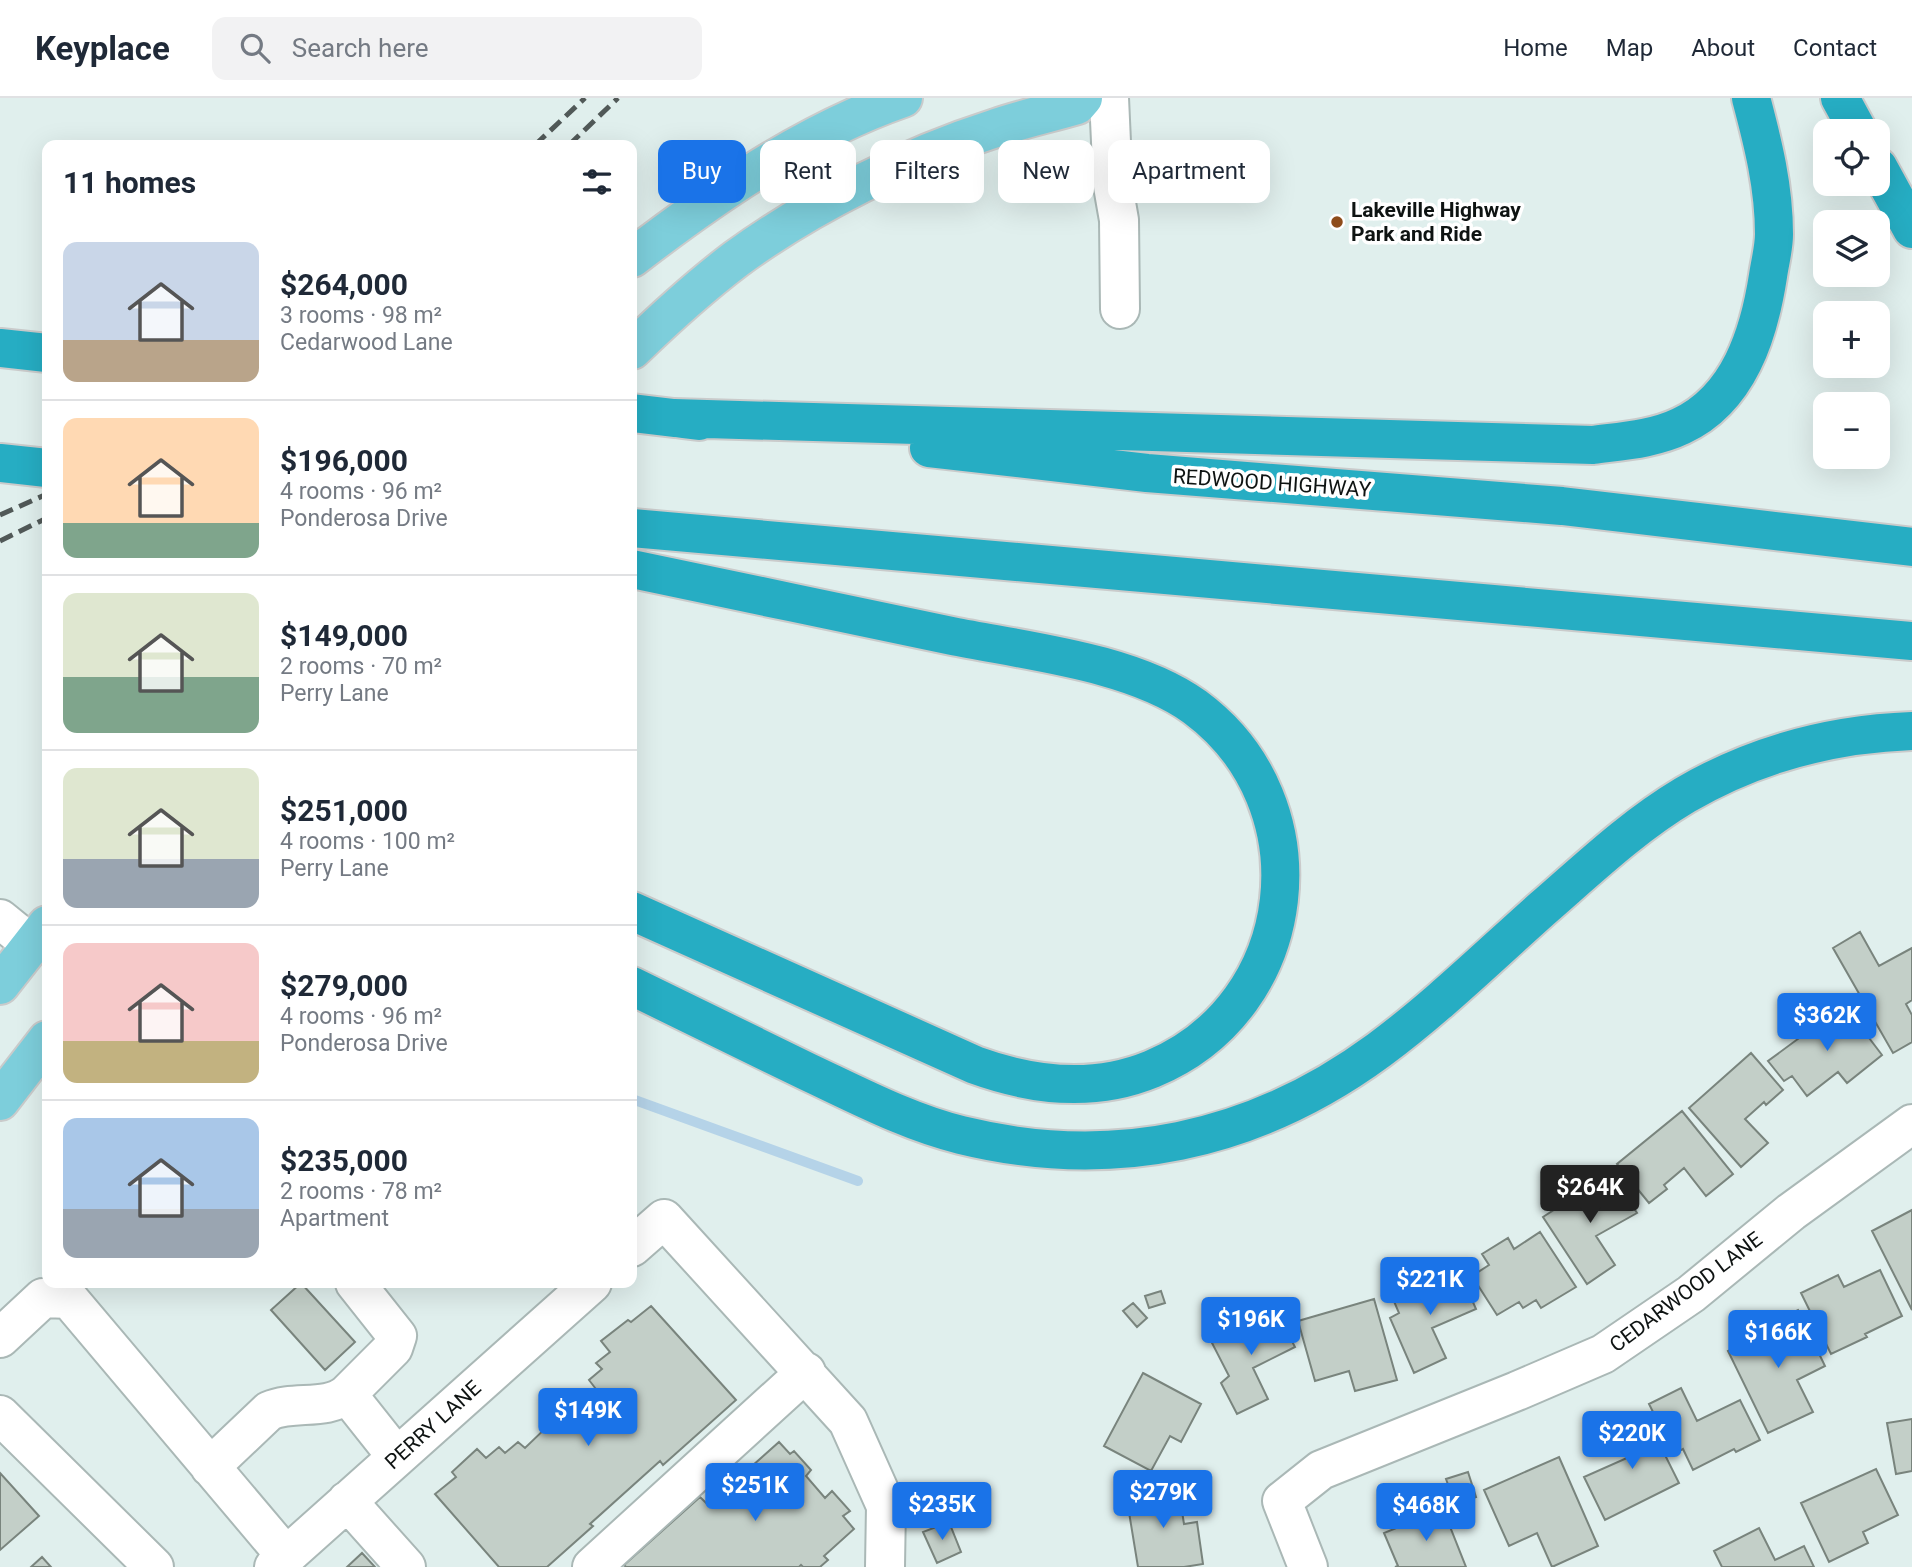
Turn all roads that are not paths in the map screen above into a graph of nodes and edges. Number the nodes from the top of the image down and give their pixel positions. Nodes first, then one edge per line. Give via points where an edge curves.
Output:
1 (903, 98) edge
2 (1083, 98) edge
3 (1110, 98) edge
4 (1751, 98) edge
5 (1840, 98) edge
6 (1851, 119) edge
7 (1890, 189) edge
8 (1912, 229) edge
9 (637, 254) edge
10 (1120, 309) dead end
11 (637, 345) edge
12 (0, 348) edge
13 (42, 352) edge
14 (637, 414) edge
15 (674, 418) junction
16 (0, 463) edge
17 (42, 467) edge
18 (637, 528) edge
19 (1912, 547) edge
20 (637, 570) edge
21 (1912, 641) edge
22 (1912, 731) edge
23 (637, 913) edge
24 (0, 919) edge
25 (39, 935) edge
26 (0, 985) edge
27 (637, 988) edge
28 (42, 1046) edge
29 (0, 1101) edge
30 (1912, 1124) edge
31 (637, 1243) edge
32 (359, 1288) edge
33 (586, 1288) edge
34 (0, 1338) edge
35 (806, 1372) junction
36 (347, 1394) junction
37 (0, 1415) edge
38 (397, 1457) junction
39 (210, 1467) junction
40 (347, 1502) junction
41 (280, 1562) edge
42 (154, 1567) edge
43 (406, 1567) edge
44 (592, 1567) edge
45 (885, 1567) edge
46 (1308, 1567) edge

1 - 9 main road via 812,139 741,181
2 - 11 main road via 1077,105 994,128 930,153 798,218 736,260
3 - 10 street
4 - 15 highway via 1768,159 1774,236 1762,315 1742,368 1714,405 1681,426 1640,439 1593,445
5 - 6 highway
7 - 8 highway
12 - 13 highway
14 - 15 highway, REDWOOD HIGHWAY
15 - 19 highway, REDWOOD HIGHWAY via 1147,473 1562,506
16 - 17 highway
18 - 21 highway
20 - 23 highway via 1031,651 1160,687 1205,715 1242,754 1261,785 1273,818 1281,872 1271,942 1247,990 1225,1019 1184,1053 1160,1066 1081,1084 1027,1081 975,1065
22 - 27 highway via 1840,737 1788,749 1688,793 1621,841 1379,1050 1284,1107 1250,1122 1178,1142 1142,1149 1068,1152 957,1135 855,1094
24 - 25 street
25 - 26 main road
28 - 29 main road
30 - 46 street, CEDARWOOD LANE via 1791,1212 1691,1294 1603,1354 1321,1470 1282,1501
31 - 35 street via 664,1219
32 - 36 street via 397,1336 393,1348
33 - 38 street, PERRY LANE
34 - 39 street via 43,1297 69,1299
35 - 44 street
35 - 45 street via 848,1421 886,1506
36 - 38 street
36 - 39 street via 338,1401 269,1411
37 - 42 street
38 - 40 street, PERRY LANE
39 - 41 street
40 - 41 street, PERRY LANE
40 - 43 street

